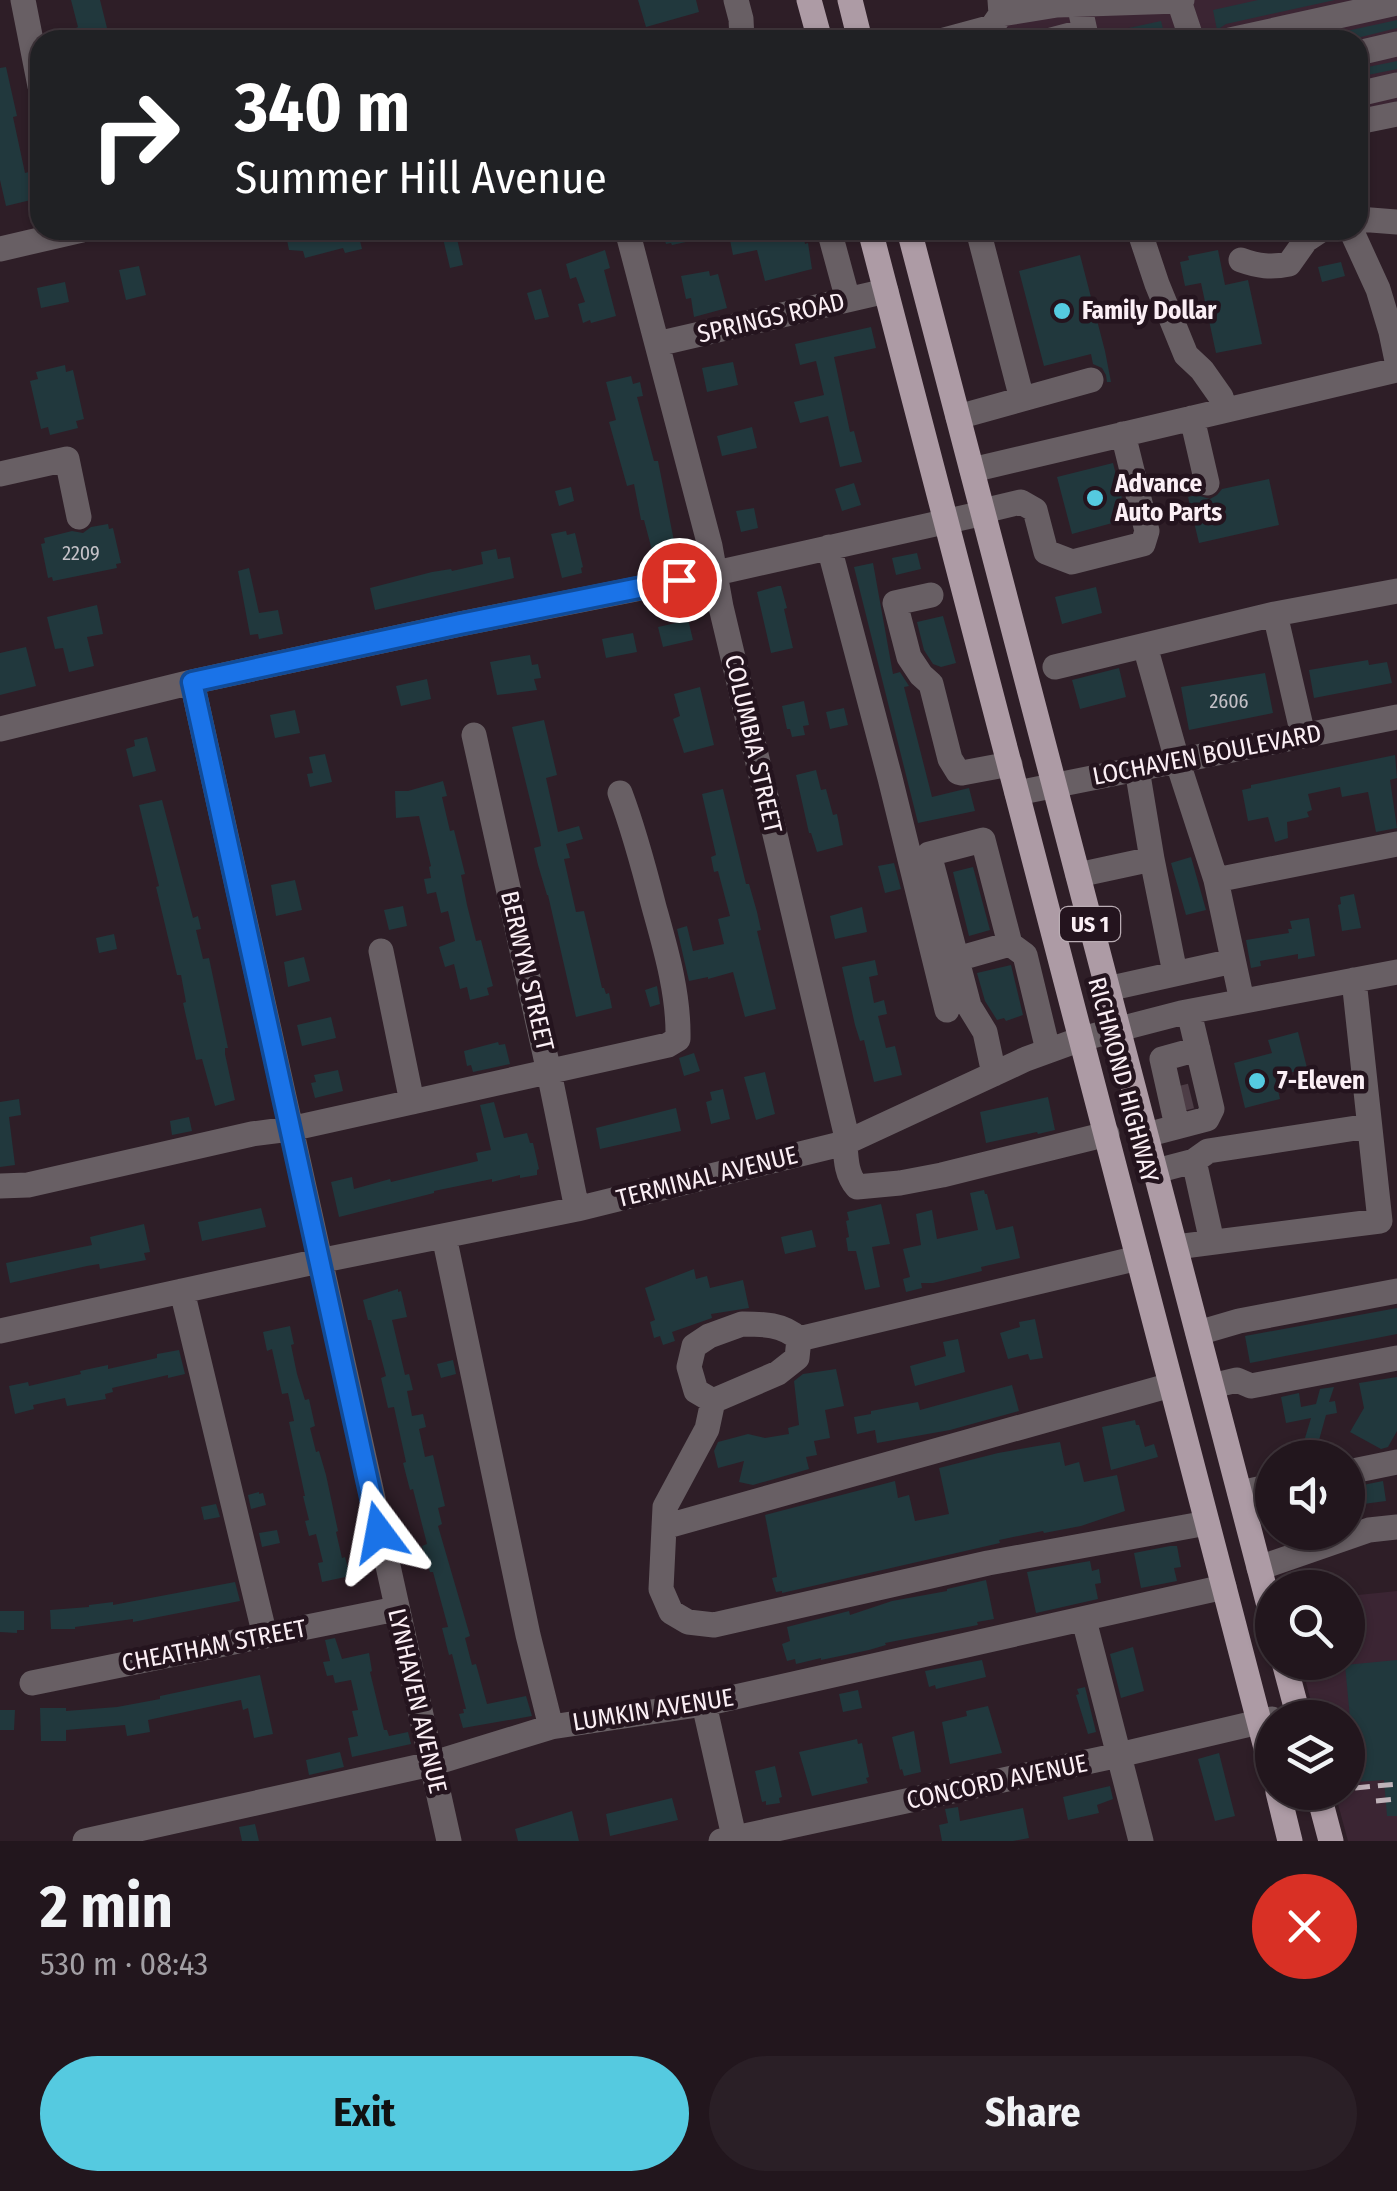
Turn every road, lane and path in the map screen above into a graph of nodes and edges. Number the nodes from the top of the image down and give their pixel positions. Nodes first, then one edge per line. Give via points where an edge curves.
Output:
1 (24, 0) edge
2 (736, 0) edge
3 (810, 0) edge
4 (850, 0) edge
5 (1181, 0) edge
6 (1397, 3) edge
7 (1079, 4) junction
8 (1000, 7) edge
9 (740, 30) edge
10 (818, 30) edge
11 (858, 30) edge
12 (982, 30) edge
13 (1086, 30) edge
14 (1189, 30) edge
15 (1275, 30) edge
16 (30, 32) edge
17 (1397, 44) edge
18 (1368, 51) edge
19 (1397, 85) edge
20 (1368, 92) edge
21 (1397, 114) edge
22 (1368, 120) edge
23 (1368, 220) edge
24 (1397, 222) edge
25 (36, 240) edge
26 (631, 240) edge
27 (833, 240) edge
28 (873, 240) edge
29 (912, 240) edge
30 (981, 240) edge
31 (1142, 240) edge
32 (1306, 240) edge
33 (1355, 240) edge
34 (0, 249) edge
35 (1240, 260) dead end
36 (886, 292) junction
37 (848, 300) junction
38 (657, 344) junction
39 (1397, 361) edge
40 (1397, 370) edge
41 (1090, 380) dead end
42 (1022, 399) junction
43 (1226, 410) junction
44 (958, 416) junction
45 (1192, 418) junction
46 (1123, 434) junction
47 (972, 470) junction
48 (0, 474) edge
49 (1207, 484) dead end
50 (984, 512) junction
51 (79, 517) dead end
52 (945, 522) junction
53 (829, 548) junction
54 (716, 573) junction
55 (1397, 591) edge
56 (931, 594) dead end
57 (1274, 614) junction
58 (1145, 646) junction
59 (1055, 667) dead end
60 (192, 682) junction
61 (1397, 718) edge
62 (0, 729) edge
63 (474, 735) dead end
64 (1303, 736) junction
65 (1177, 760) junction
66 (1010, 764) junction
67 (1137, 769) junction
68 (1055, 786) junction
69 (620, 793) dead end
70 (1017, 793) junction
71 (1397, 844) edge
72 (1152, 858) junction
73 (1078, 874) junction
74 (1216, 880) junction
75 (1010, 944) junction
76 (381, 951) dead end
77 (956, 959) junction
78 (1233, 960) junction
79 (1397, 972) edge
80 (1175, 973) junction
81 (1354, 980) junction
82 (1107, 989) junction
83 (1242, 1002) junction
84 (947, 1010) dead end
85 (1189, 1012) junction
86 (1118, 1028) junction
87 (1081, 1038) junction
88 (1048, 1050) junction
89 (549, 1072) junction
90 (994, 1074) junction
91 (1186, 1080) junction
92 (412, 1102) junction
93 (1177, 1126) junction
94 (1369, 1126) junction
95 (290, 1128) junction
96 (1106, 1134) junction
97 (1146, 1134) junction
98 (846, 1143) junction
99 (1194, 1161) junction
100 (1156, 1171) junction
101 (0, 1186) edge
102 (577, 1209) junction
103 (444, 1236) junction
104 (1212, 1242) junction
105 (1176, 1247) junction
106 (1138, 1258) junction
107 (319, 1261) junction
108 (182, 1291) junction
109 (1397, 1291) edge
110 (0, 1331) edge
111 (1198, 1333) junction
112 (800, 1340) junction
113 (1397, 1358) edge
114 (1171, 1385) junction
115 (1212, 1386) junction
116 (713, 1400) junction
117 (1397, 1462) edge
118 (1365, 1469) edge
119 (1255, 1490) edge
120 (1240, 1493) junction
121 (1207, 1523) junction
122 (664, 1527) junction
123 (1397, 1527) edge
124 (1260, 1568) joint
125 (1224, 1588) junction
126 (396, 1609) junction
127 (1084, 1620) junction
128 (265, 1636) junction
129 (32, 1683) dead end
130 (1273, 1700) edge
131 (704, 1704) junction
132 (1255, 1724) edge
133 (550, 1727) junction
134 (1119, 1755) junction
135 (431, 1764) junction
136 (1282, 1810) edge
137 (1323, 1810) edge
138 (730, 1840) edge
139 (85, 1841) edge
140 (449, 1841) edge
141 (1141, 1841) edge
142 (1290, 1841) edge
143 (1331, 1841) edge

1 - 16 street
2 - 9 street
3 - 10 main road
4 - 11 main road
5 - 7 street
5 - 14 street
6 - 15 street
7 - 8 street
7 - 13 street
8 - 12 street via 992,27
17 - 18 street
19 - 20 street
21 - 22 street
23 - 24 street
25 - 34 street
26 - 38 street, COLUMBIA STREET
27 - 37 street
28 - 36 main road, RICHMOND HIGHWAY / US 1
29 - 44 main road, RICHMOND HIGHWAY / US 1
30 - 42 street
31 - 43 street via 1186,355
32 - 35 street via 1289,264
33 - 39 street via 1378,289
36 - 37 street, SPRINGS ROAD
36 - 52 main road, RICHMOND HIGHWAY / US 1
37 - 38 street, SPRINGS ROAD
38 - 54 street, COLUMBIA STREET
40 - 43 street
41 - 42 street
42 - 44 street
43 - 45 street
44 - 47 main road, RICHMOND HIGHWAY / US 1
45 - 46 street
45 - 49 street
46 - 47 street
46 - 50 street via 1147,531 1143,544 1072,562 1046,552 1035,510 1021,502
47 - 50 main road, RICHMOND HIGHWAY / US 1
48 - 51 street via 67,459
50 - 52 street
50 - 68 main road, RICHMOND HIGHWAY / US 1
52 - 53 street
52 - 66 main road, RICHMOND HIGHWAY / US 1
53 - 54 street
53 - 84 street
54 - 60 street
54 - 98 street, COLUMBIA STREET
55 - 57 street
56 - 66 street via 896,604 909,656 931,684 950,760 962,773
57 - 58 street
57 - 64 street
58 - 59 street
58 - 65 street
60 - 62 street
60 - 95 street, LYNHAVEN AVENUE
61 - 64 street, LOCHAVEN BOULEVARD
63 - 89 street, BERWYN STREET
64 - 65 street, LOCHAVEN BOULEVARD
65 - 67 street, LOCHAVEN BOULEVARD
65 - 74 street
66 - 70 main road, RICHMOND HIGHWAY / US 1
67 - 68 street, LOCHAVEN BOULEVARD
67 - 72 street
68 - 70 street, LOCHAVEN BOULEVARD
68 - 73 main road, RICHMOND HIGHWAY / US 1
69 - 89 street via 666,953 678,1039
70 - 87 main road, RICHMOND HIGHWAY / US 1
71 - 74 street
72 - 73 street
72 - 80 street
73 - 82 main road, RICHMOND HIGHWAY / US 1
74 - 78 street
75 - 77 street
75 - 77 street via 983,840 929,854
75 - 88 street via 1025,955
76 - 92 street
77 - 90 street
78 - 80 street
78 - 83 street
79 - 81 street, TERMINAL AVENUE
80 - 82 street
81 - 83 street, TERMINAL AVENUE
81 - 94 street
82 - 86 main road, RICHMOND HIGHWAY / US 1
83 - 85 street, TERMINAL AVENUE
85 - 86 street, TERMINAL AVENUE
85 - 91 street
86 - 87 street, TERMINAL AVENUE
86 - 97 main road, RICHMOND HIGHWAY / US 1
87 - 88 street, TERMINAL AVENUE
87 - 96 main road, RICHMOND HIGHWAY / US 1
88 - 90 street, TERMINAL AVENUE
89 - 92 street
89 - 102 street, BERWYN STREET
90 - 98 street, TERMINAL AVENUE
91 - 93 street
91 - 93 street via 1212,1109 1207,1118
92 - 95 street
93 - 97 street
94 - 99 street via 1208,1151
94 - 104 street via 1380,1221
95 - 101 street
95 - 107 street, LYNHAVEN AVENUE
96 - 98 street, COLUMBIA STREET via 874,1187 850,1180
96 - 106 main road, RICHMOND HIGHWAY / US 1
97 - 100 main road, RICHMOND HIGHWAY / US 1
98 - 102 street, TERMINAL AVENUE
99 - 100 street
99 - 104 street
100 - 105 main road, RICHMOND HIGHWAY / US 1
102 - 103 street, TERMINAL AVENUE
103 - 107 street, TERMINAL AVENUE
103 - 133 street
104 - 105 street
105 - 111 main road, RICHMOND HIGHWAY / US 1
106 - 112 street
106 - 114 main road, RICHMOND HIGHWAY / US 1
107 - 108 street, TERMINAL AVENUE
107 - 126 street, LYNHAVEN AVENUE
108 - 110 street, TERMINAL AVENUE
108 - 128 street
109 - 111 street
111 - 115 main road, RICHMOND HIGHWAY / US 1
112 - 116 street via 798,1358 778,1373
112 - 116 street via 770,1324 742,1324 708,1336 694,1346 690,1367 696,1391
113 - 115 street via 1251,1386 1237,1380
114 - 121 main road, RICHMOND HIGHWAY / US 1
114 - 122 street
115 - 120 main road, RICHMOND HIGHWAY / US 1
116 - 122 street via 707,1428 666,1507
117 - 118 street
119 - 120 street
120 - 124 main road, RICHMOND HIGHWAY / US 1
121 - 122 street via 988,1563 714,1625 671,1612 661,1589
121 - 125 main road, RICHMOND HIGHWAY / US 1
123 - 124 street via 1369,1530
125 - 127 street, LUMKIN AVENUE
125 - 130 main road, RICHMOND HIGHWAY / US 1
126 - 128 street, CHEATHAM STREET
126 - 135 street, LYNHAVEN AVENUE
127 - 131 street, LUMKIN AVENUE
127 - 134 street
128 - 129 street, CHEATHAM STREET
131 - 133 street, LUMKIN AVENUE
131 - 138 street
132 - 134 street, CONCORD AVENUE
133 - 135 street, LUMKIN AVENUE
134 - 138 street, CONCORD AVENUE
134 - 141 street
135 - 139 street, LUMKIN AVENUE
135 - 140 street, LYNHAVEN AVENUE
136 - 142 main road
137 - 143 main road

